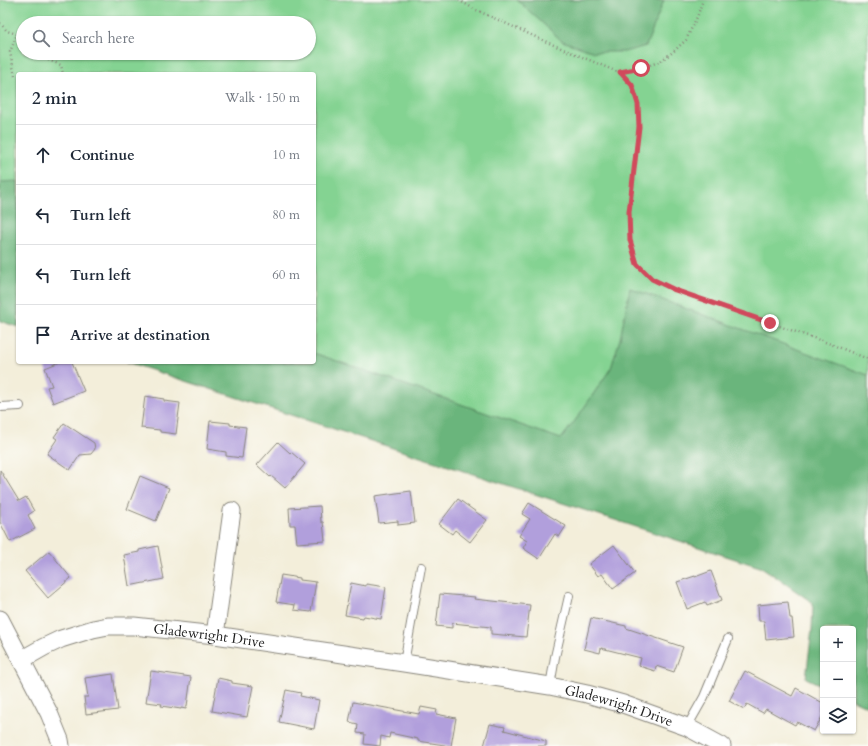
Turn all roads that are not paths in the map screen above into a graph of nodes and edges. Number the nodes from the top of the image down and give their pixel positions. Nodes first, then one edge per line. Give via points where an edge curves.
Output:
1 (20, 406) dead end
2 (0, 407) edge
3 (232, 511) dead end
4 (421, 567) dead end
5 (569, 596) dead end
6 (0, 619) edge
7 (215, 635) junction
8 (728, 639) dead end
9 (21, 660) junction
10 (404, 663) junction
11 (550, 686) junction
12 (687, 727) junction
13 (61, 746) edge
14 (722, 746) edge

1 - 2 lane
3 - 7 street
4 - 10 lane
5 - 11 lane, Gladewright Drive
6 - 9 street
7 - 9 street, Gladewright Drive via 134,626 108,626 93,628 61,639
7 - 10 street, Gladewright Drive
8 - 12 lane, Gladewright Drive via 704,697
9 - 13 street via 49,713
10 - 11 street, Gladewright Drive
11 - 12 street, Gladewright Drive via 623,704
12 - 14 street, Gladewright Drive

